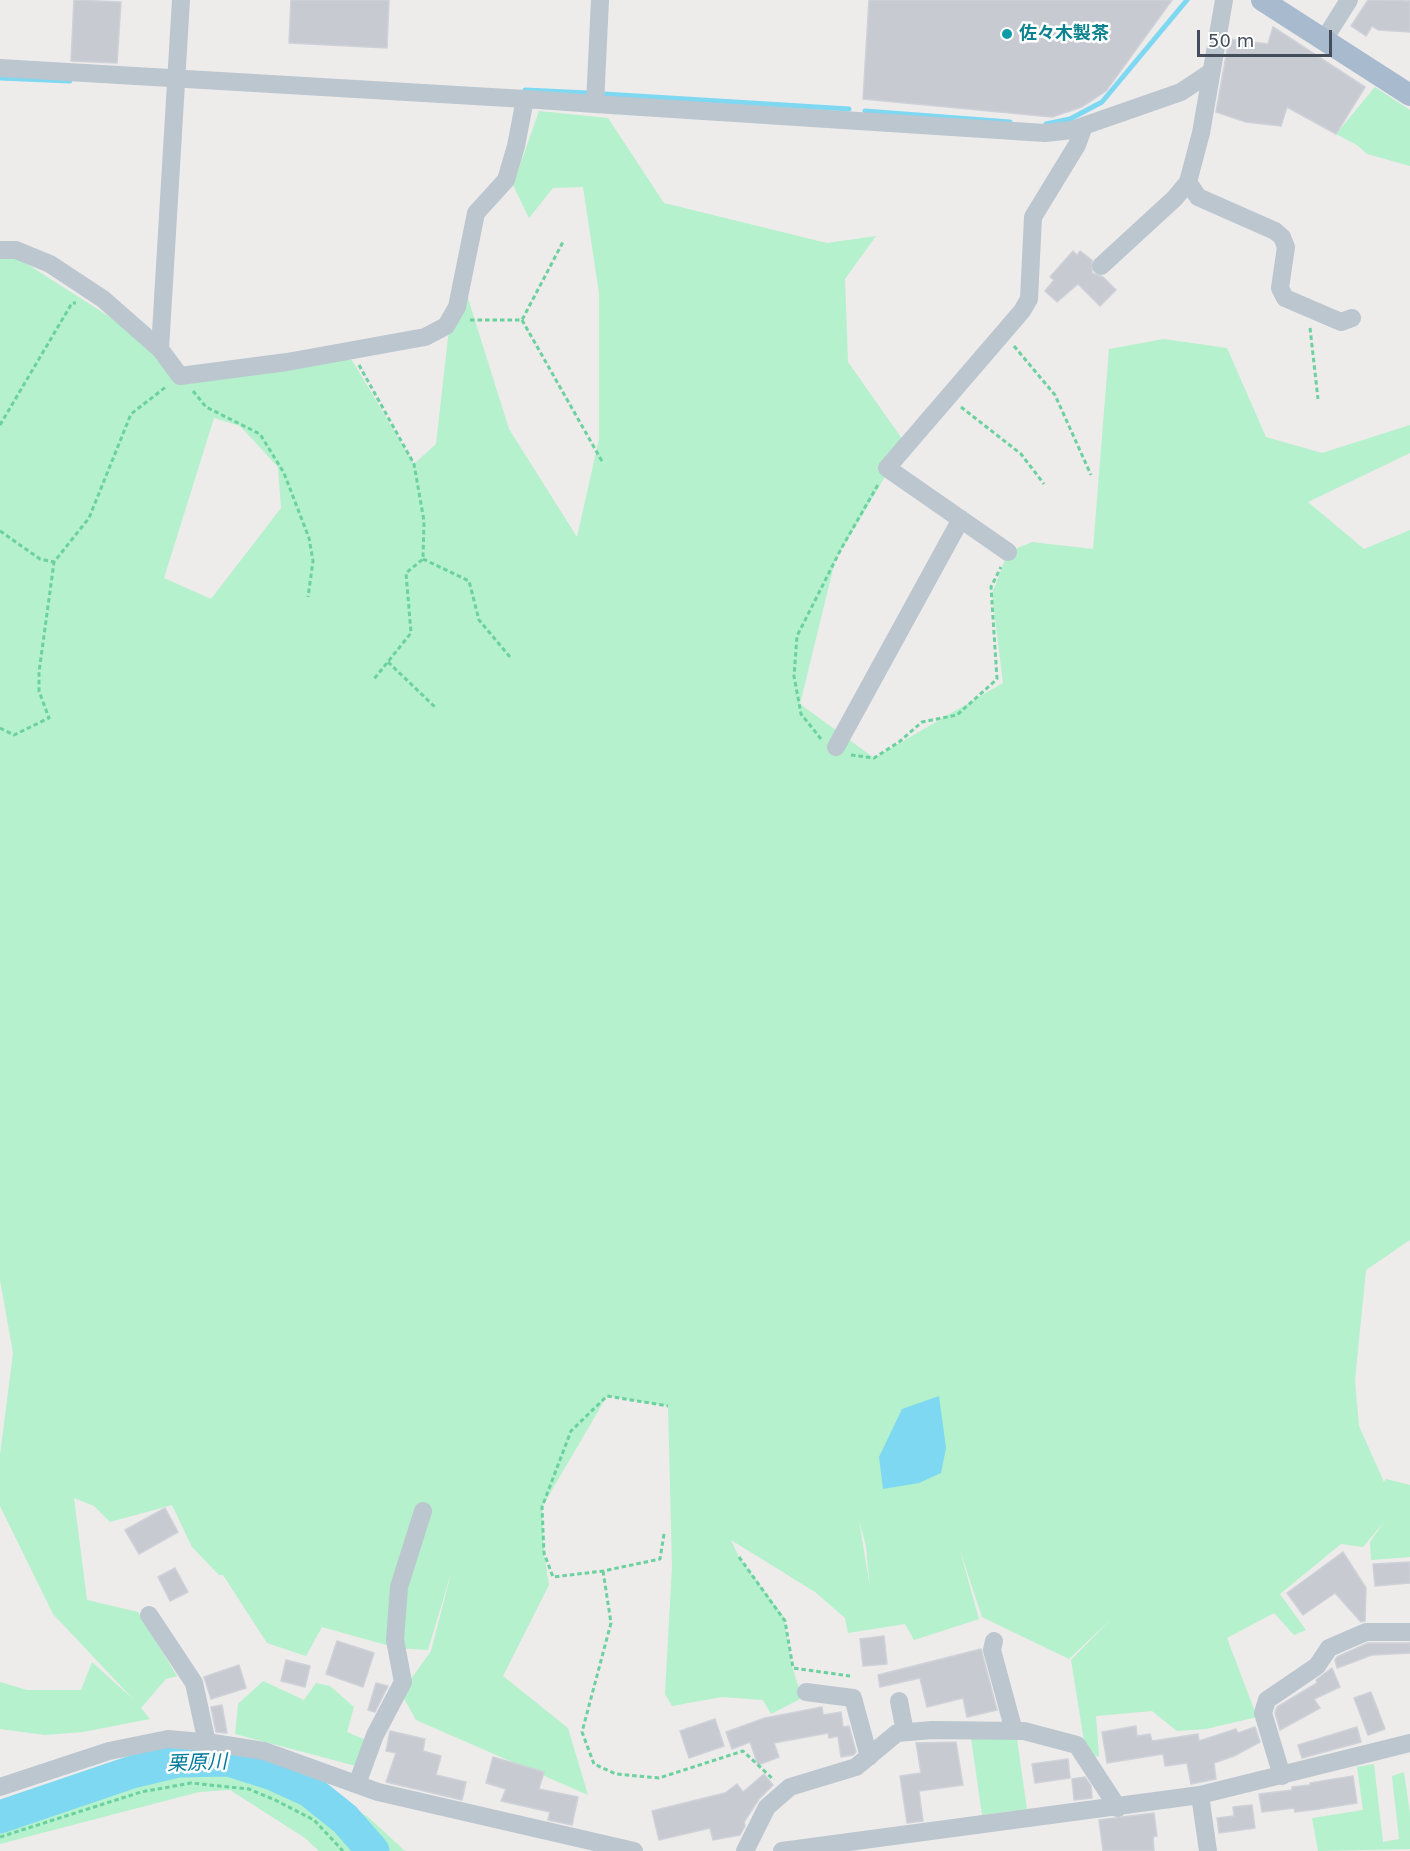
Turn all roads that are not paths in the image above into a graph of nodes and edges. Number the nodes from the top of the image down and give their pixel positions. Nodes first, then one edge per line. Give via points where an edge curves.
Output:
1 (181, 0) edge
2 (600, 0) edge
3 (1224, 0) edge
4 (1262, 0) edge
5 (1350, 0) edge
6 (1325, 39) junction
7 (0, 68) edge
8 (1211, 72) junction
9 (177, 86) junction
10 (1410, 95) edge
11 (525, 99) junction
12 (595, 104) junction
13 (1084, 126) junction
14 (1188, 182) junction
15 (0, 250) edge
16 (1101, 266) dead end
17 (1352, 318) dead end
18 (160, 350) junction
19 (961, 519) junction
20 (1008, 552) dead end
21 (836, 747) dead end
22 (423, 1511) dead end
23 (149, 1615) dead end
24 (1410, 1632) edge
25 (994, 1641) dead end
26 (806, 1692) dead end
27 (899, 1701) dead end
28 (1014, 1731) junction
29 (905, 1732) junction
30 (207, 1743) junction
31 (1410, 1743) edge
32 (869, 1756) junction
33 (1282, 1776) junction
34 (357, 1784) junction
35 (0, 1787) edge
36 (1200, 1795) junction
37 (1118, 1808) junction
38 (634, 1851) edge
39 (745, 1851) edge
40 (782, 1851) edge
41 (1208, 1851) edge

1 - 9 street
2 - 12 street
3 - 8 street
4 - 6 main road
5 - 6 street
6 - 10 main road
7 - 9 street
8 - 13 street via 1181,92
8 - 14 street
9 - 11 street
9 - 18 street
11 - 12 street
11 - 18 street via 506,180 476,213 457,307 446,326 425,337 180,376
12 - 13 street via 1045,134
13 - 19 street via 1077,145 1033,217 1029,299 887,468
14 - 16 street
14 - 17 street via 1198,197 1282,237 1286,247 1280,288 1285,298 1341,321
15 - 18 street via 16,250 50,264 108,303
19 - 20 street
19 - 21 street
22 - 34 street via 399,1587 395,1640 403,1682 375,1735
23 - 30 street via 194,1683
24 - 33 street via 1366,1632 1329,1648 1317,1666 1268,1700 1263,1713
25 - 28 street via 992,1650
26 - 32 street via 853,1698
27 - 29 street
28 - 29 street
28 - 37 street via 1077,1745
29 - 32 street via 897,1733
30 - 34 street via 264,1751
30 - 35 street via 168,1739 109,1750
31 - 33 street
32 - 39 street via 855,1767 790,1787 767,1807
33 - 36 street
34 - 38 street
36 - 37 street
36 - 41 street
37 - 40 street

